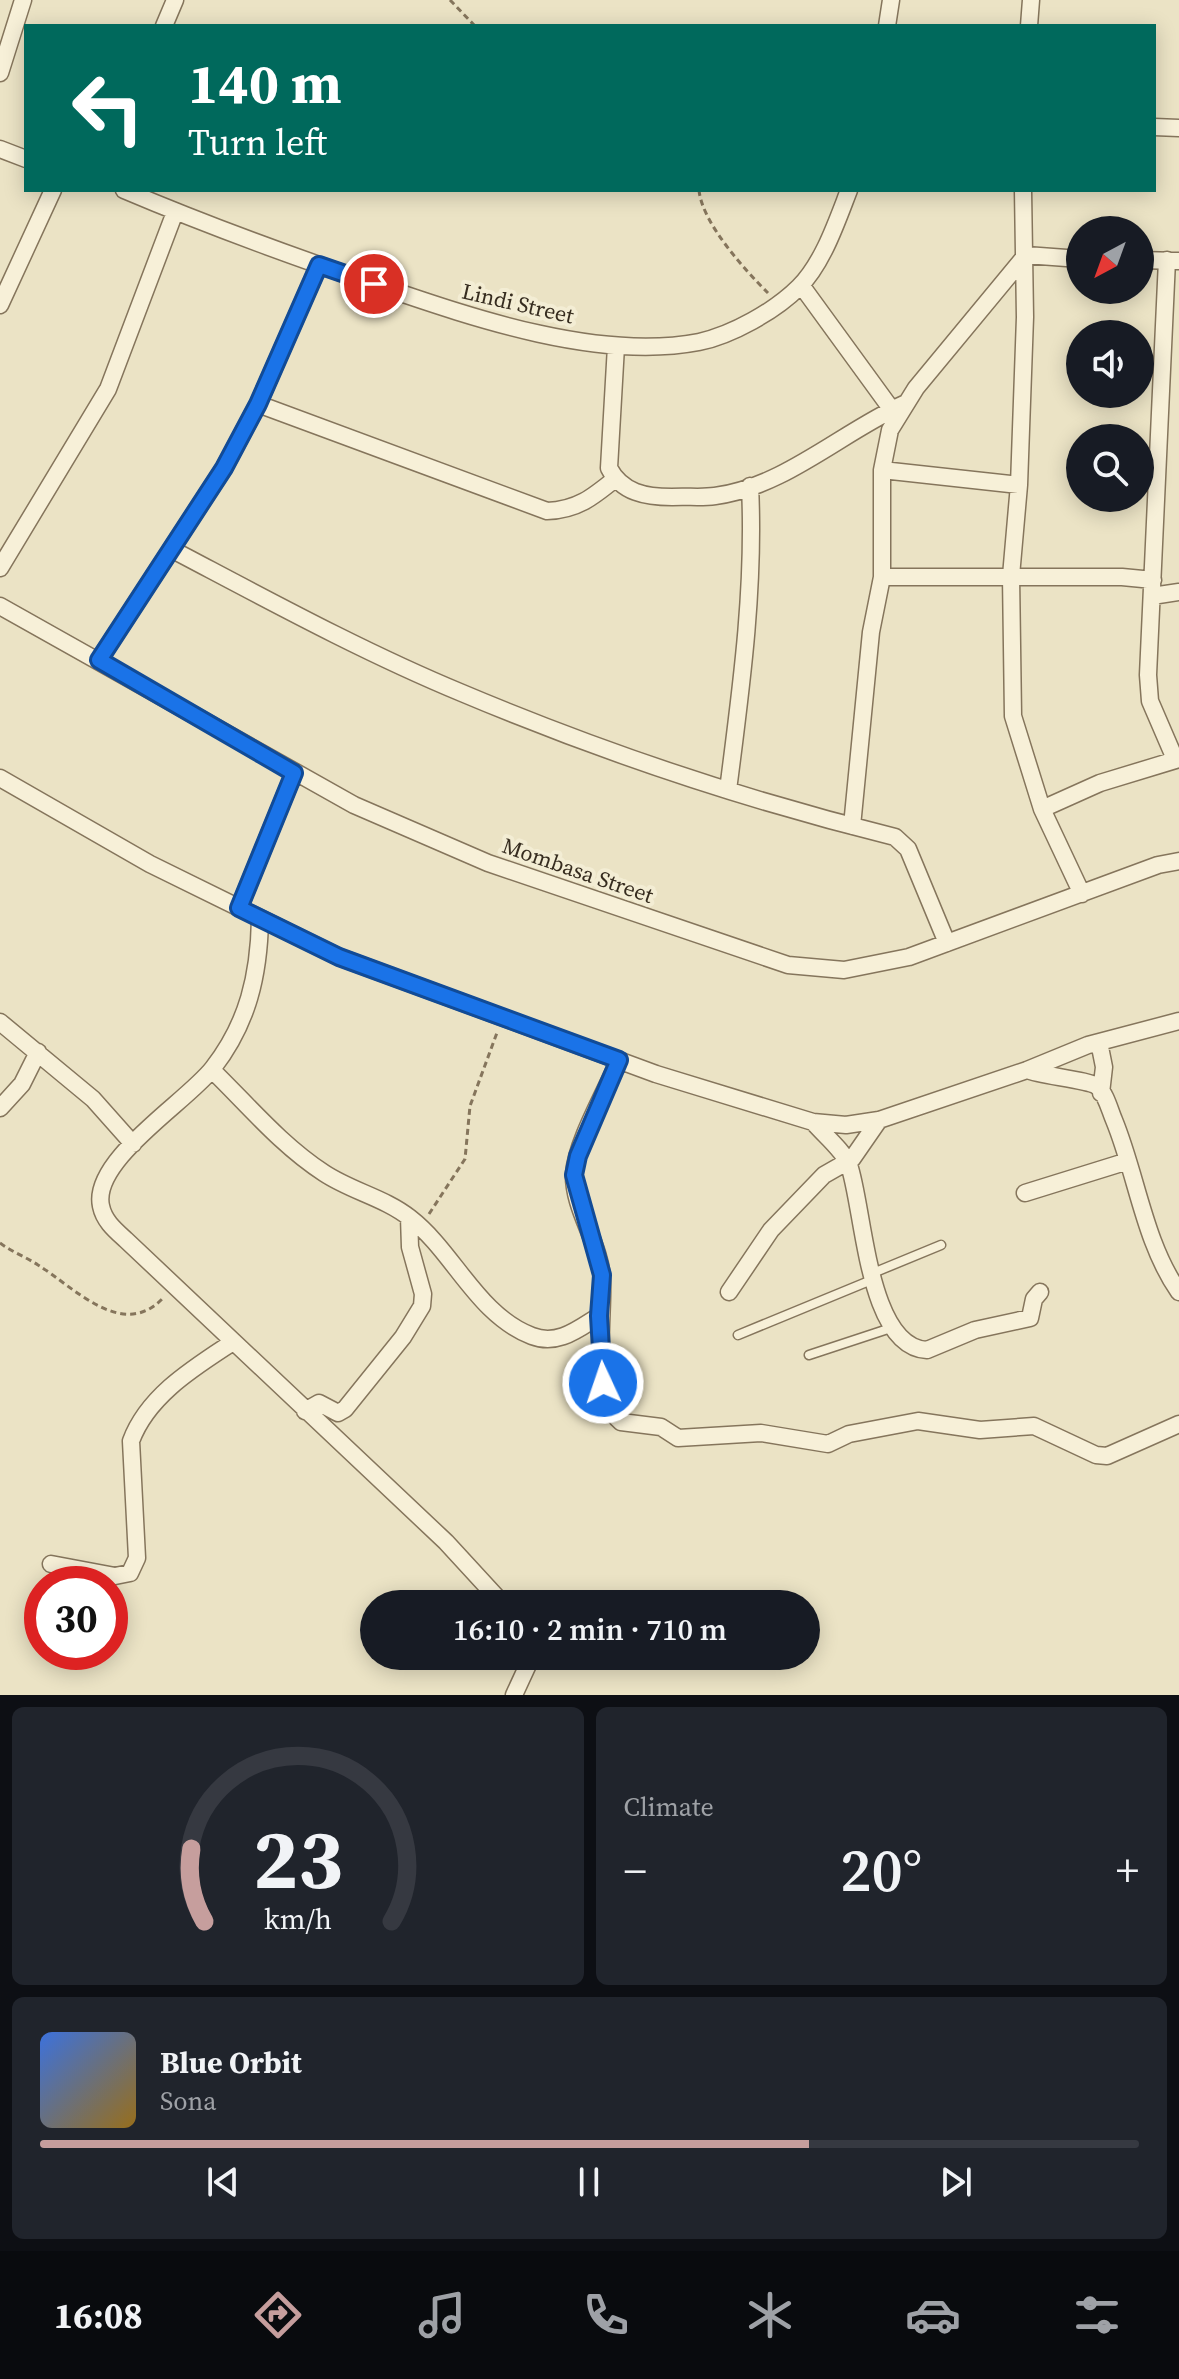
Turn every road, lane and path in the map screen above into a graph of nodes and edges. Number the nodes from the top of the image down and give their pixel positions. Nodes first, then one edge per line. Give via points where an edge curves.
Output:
1 (23, 0) edge
2 (175, 0) edge
3 (450, 0) edge
4 (891, 0) edge
5 (1031, 0) edge
6 (165, 24) edge
7 (473, 24) edge
8 (887, 24) edge
9 (1029, 24) edge
10 (0, 73) edge
11 (1156, 127) edge
12 (1179, 128) edge
13 (0, 149) edge
14 (24, 158) edge
15 (52, 192) edge
16 (129, 192) edge
17 (700, 192) edge
18 (848, 192) edge
19 (1023, 192) edge
20 (175, 212) junction
21 (1026, 255) junction
22 (1066, 258) edge
23 (1173, 260) edge
24 (319, 265) junction
25 (801, 285) junction
26 (779, 304) junction
27 (0, 305) edge
28 (616, 346) junction
29 (258, 404) junction
30 (898, 407) junction
31 (882, 470) junction
32 (615, 479) junction
33 (1019, 485) junction
34 (750, 486) junction
35 (173, 550) junction
36 (0, 568) edge
37 (1011, 576) junction
38 (882, 577) junction
39 (1152, 588) junction
40 (1179, 592) edge
41 (0, 606) edge
42 (99, 660) junction
43 (1177, 759) edge
44 (294, 773) junction
45 (0, 778) edge
46 (728, 790) junction
47 (1042, 809) junction
48 (852, 826) junction
49 (1179, 861) edge
50 (1082, 894) junction
51 (239, 908) junction
52 (260, 919) junction
53 (947, 943) junction
54 (505, 1017) junction
55 (1179, 1021) edge
56 (0, 1022) edge
57 (1099, 1042) junction
58 (38, 1052) junction
59 (619, 1060) junction
60 (212, 1070) junction
61 (1027, 1070) junction
62 (1101, 1093) junction
63 (0, 1108) edge
64 (879, 1120) junction
65 (813, 1122) junction
66 (133, 1144) junction
67 (1128, 1161) junction
68 (849, 1162) junction
69 (1025, 1193) dead end
70 (415, 1222) junction
71 (0, 1243) edge
72 (941, 1245) dead end
73 (874, 1276) junction
74 (173, 1284) junction
75 (729, 1292) dead end
76 (1040, 1292) dead end
77 (1179, 1292) edge
78 (599, 1316) junction
79 (891, 1328) junction
80 (738, 1335) dead end
81 (233, 1342) junction
82 (809, 1355) dead end
83 (305, 1411) junction
84 (1179, 1424) edge
85 (51, 1564) dead end
86 (490, 1590) edge
87 (526, 1670) edge
88 (514, 1695) edge

1 - 10 street
2 - 6 street
3 - 7 path
4 - 8 street
5 - 9 street
11 - 12 street
13 - 14 street
15 - 27 street
16 - 20 street, Lindi Street
17 - 26 path via 707,215 730,249
18 - 25 street, Lindi Street
19 - 21 street
20 - 24 street, Lindi Street
20 - 36 street via 108,389
21 - 22 street
21 - 30 street
21 - 33 street
23 - 39 street
24 - 28 street, Lindi Street via 484,322
24 - 29 street
25 - 26 street, Lindi Street
25 - 30 street
26 - 28 street, Lindi Street via 700,342
28 - 32 street via 609,468
29 - 32 street via 531,507 568,510
29 - 35 street
30 - 31 street
30 - 34 street via 798,465
31 - 33 street
31 - 38 street
32 - 34 street via 646,497 716,496
33 - 37 street
34 - 46 street via 752,558
35 - 42 street
35 - 46 street via 311,623 462,693
37 - 38 street
37 - 39 street
37 - 47 street via 1013,716
38 - 48 street via 871,632
39 - 40 street
39 - 43 street via 1150,701
41 - 42 street, Mombasa Street
42 - 44 street, Mombasa Street
43 - 47 street via 1100,783
44 - 51 street
44 - 53 street, Mombasa Street via 488,863 788,965 844,970
45 - 51 street
46 - 48 street
47 - 50 street
48 - 53 street via 904,844
49 - 50 street, Mombasa Street
50 - 53 street, Mombasa Street
51 - 52 street
52 - 54 street via 339,957
52 - 60 street via 259,963 250,999
54 - 59 street
54 - 70 path via 470,1106 465,1159
55 - 57 street
56 - 58 street
57 - 61 street
57 - 62 street via 1104,1067
58 - 63 street via 22,1084
58 - 66 street via 93,1099
59 - 65 street
59 - 78 street via 574,1175 602,1275
60 - 66 street
60 - 70 street via 323,1173
61 - 62 street via 1090,1083
61 - 64 street
62 - 67 street
64 - 65 street
64 - 68 street
65 - 68 street
66 - 74 street via 105,1178 100,1205 107,1222
67 - 69 street
67 - 77 street via 1165,1272
68 - 73 street
68 - 75 street via 829,1170 798,1201 761,1242
70 - 78 street via 484,1301 532,1336 562,1338
70 - 83 street via 410,1247 422,1306 341,1412 323,1403
71 - 74 path via 41,1266 80,1298 118,1313 151,1310
72 - 73 lane
73 - 79 street
73 - 80 lane
74 - 81 street
76 - 79 street via 1030,1318 975,1330 927,1350 907,1343
78 - 84 street via 603,1383 613,1413 621,1422 661,1427 678,1438 761,1433 828,1444 849,1434 918,1421 980,1430 1034,1426 1107,1456
79 - 82 lane
81 - 83 street
81 - 85 street via 176,1382 135,1430 131,1441 137,1558 130,1573 115,1576
83 - 86 street
87 - 88 street

